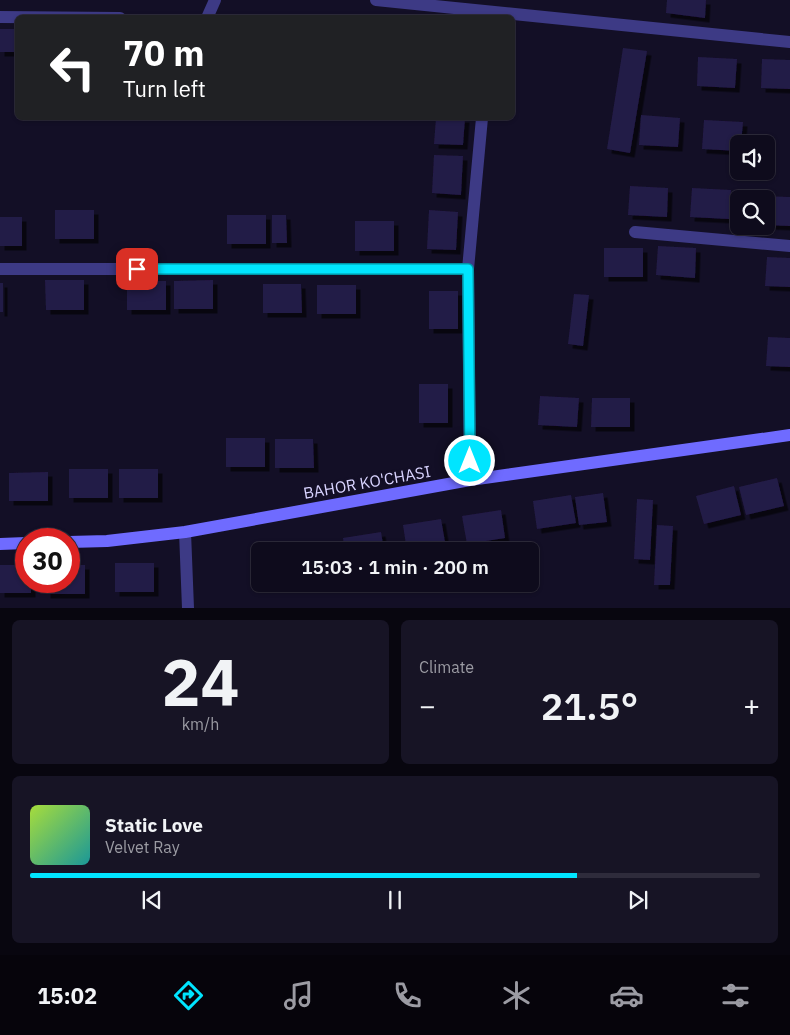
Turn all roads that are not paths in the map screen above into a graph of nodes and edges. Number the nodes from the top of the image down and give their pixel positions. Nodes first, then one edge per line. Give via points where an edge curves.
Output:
1 (215, 0) edge
2 (376, 0) edge
3 (491, 14) edge
4 (208, 15) edge
5 (515, 16) edge
6 (0, 17) edge
7 (15, 17) edge
8 (790, 42) edge
9 (482, 120) edge
10 (635, 232) dead end
11 (790, 246) edge
12 (0, 269) edge
13 (468, 269) junction
14 (790, 435) edge
15 (470, 480) junction
16 (185, 532) junction
17 (80, 542) edge
18 (15, 543) edge
19 (0, 544) edge
20 (188, 608) edge

1 - 4 street
2 - 3 street
5 - 8 street
6 - 7 street
9 - 13 street
10 - 11 street
12 - 13 street
13 - 15 street
14 - 15 street, BAHOR KO'CHASI
15 - 16 street, BAHOR KO'CHASI
16 - 17 street, BAHOR KO'CHASI
16 - 20 street
18 - 19 street

